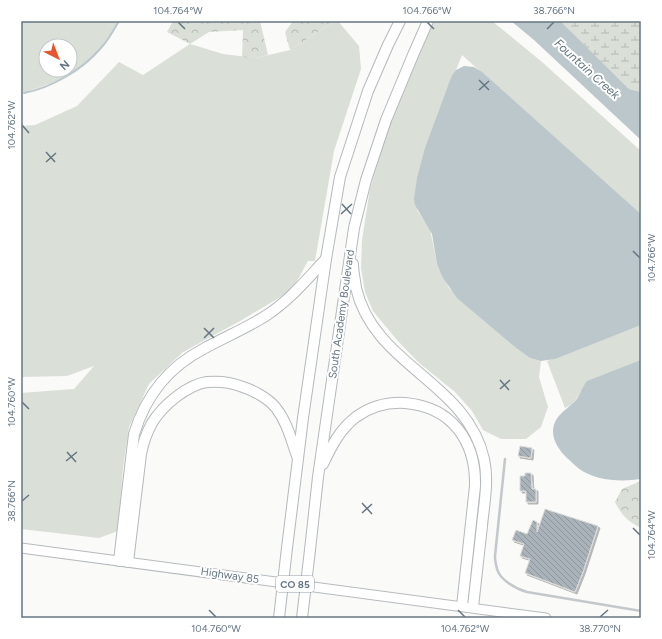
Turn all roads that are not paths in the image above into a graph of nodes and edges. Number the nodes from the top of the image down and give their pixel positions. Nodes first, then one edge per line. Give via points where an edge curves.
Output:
1 (400, 21) edge
2 (428, 21) edge
3 (354, 228) junction
4 (326, 259) junction
5 (298, 459) junction
6 (505, 459) dead end
7 (318, 477) junction
8 (21, 548) edge
9 (124, 561) junction
10 (467, 607) junction
11 (641, 611) edge
12 (279, 618) edge
13 (302, 618) edge
14 (546, 618) edge

1 - 4 highway, South Academy Boulevard via 368,91 340,177
2 - 3 highway, South Academy Boulevard via 386,120 366,180
3 - 7 highway, South Academy Boulevard
3 - 10 highway via 353,271 365,314 394,352 463,414 484,459 486,487
4 - 5 highway, South Academy Boulevard
4 - 9 highway via 293,295 266,316 203,349 162,379 138,419 134,434
5 - 9 highway via 285,423 276,408 264,398 247,388 229,382 206,382 191,388 173,399 162,410 144,440
5 - 12 highway, South Academy Boulevard, bridge
6 - 11 lane via 495,556 497,571 516,589
7 - 10 highway via 328,453 344,429 356,417 371,409 398,402 413,404 428,407 453,423 469,448 475,473
7 - 13 highway, South Academy Boulevard, bridge
8 - 9 main road, Highway 85 / CO 85
9 - 10 main road, Highway 85 / CO 85
10 - 14 main road, CO 85

